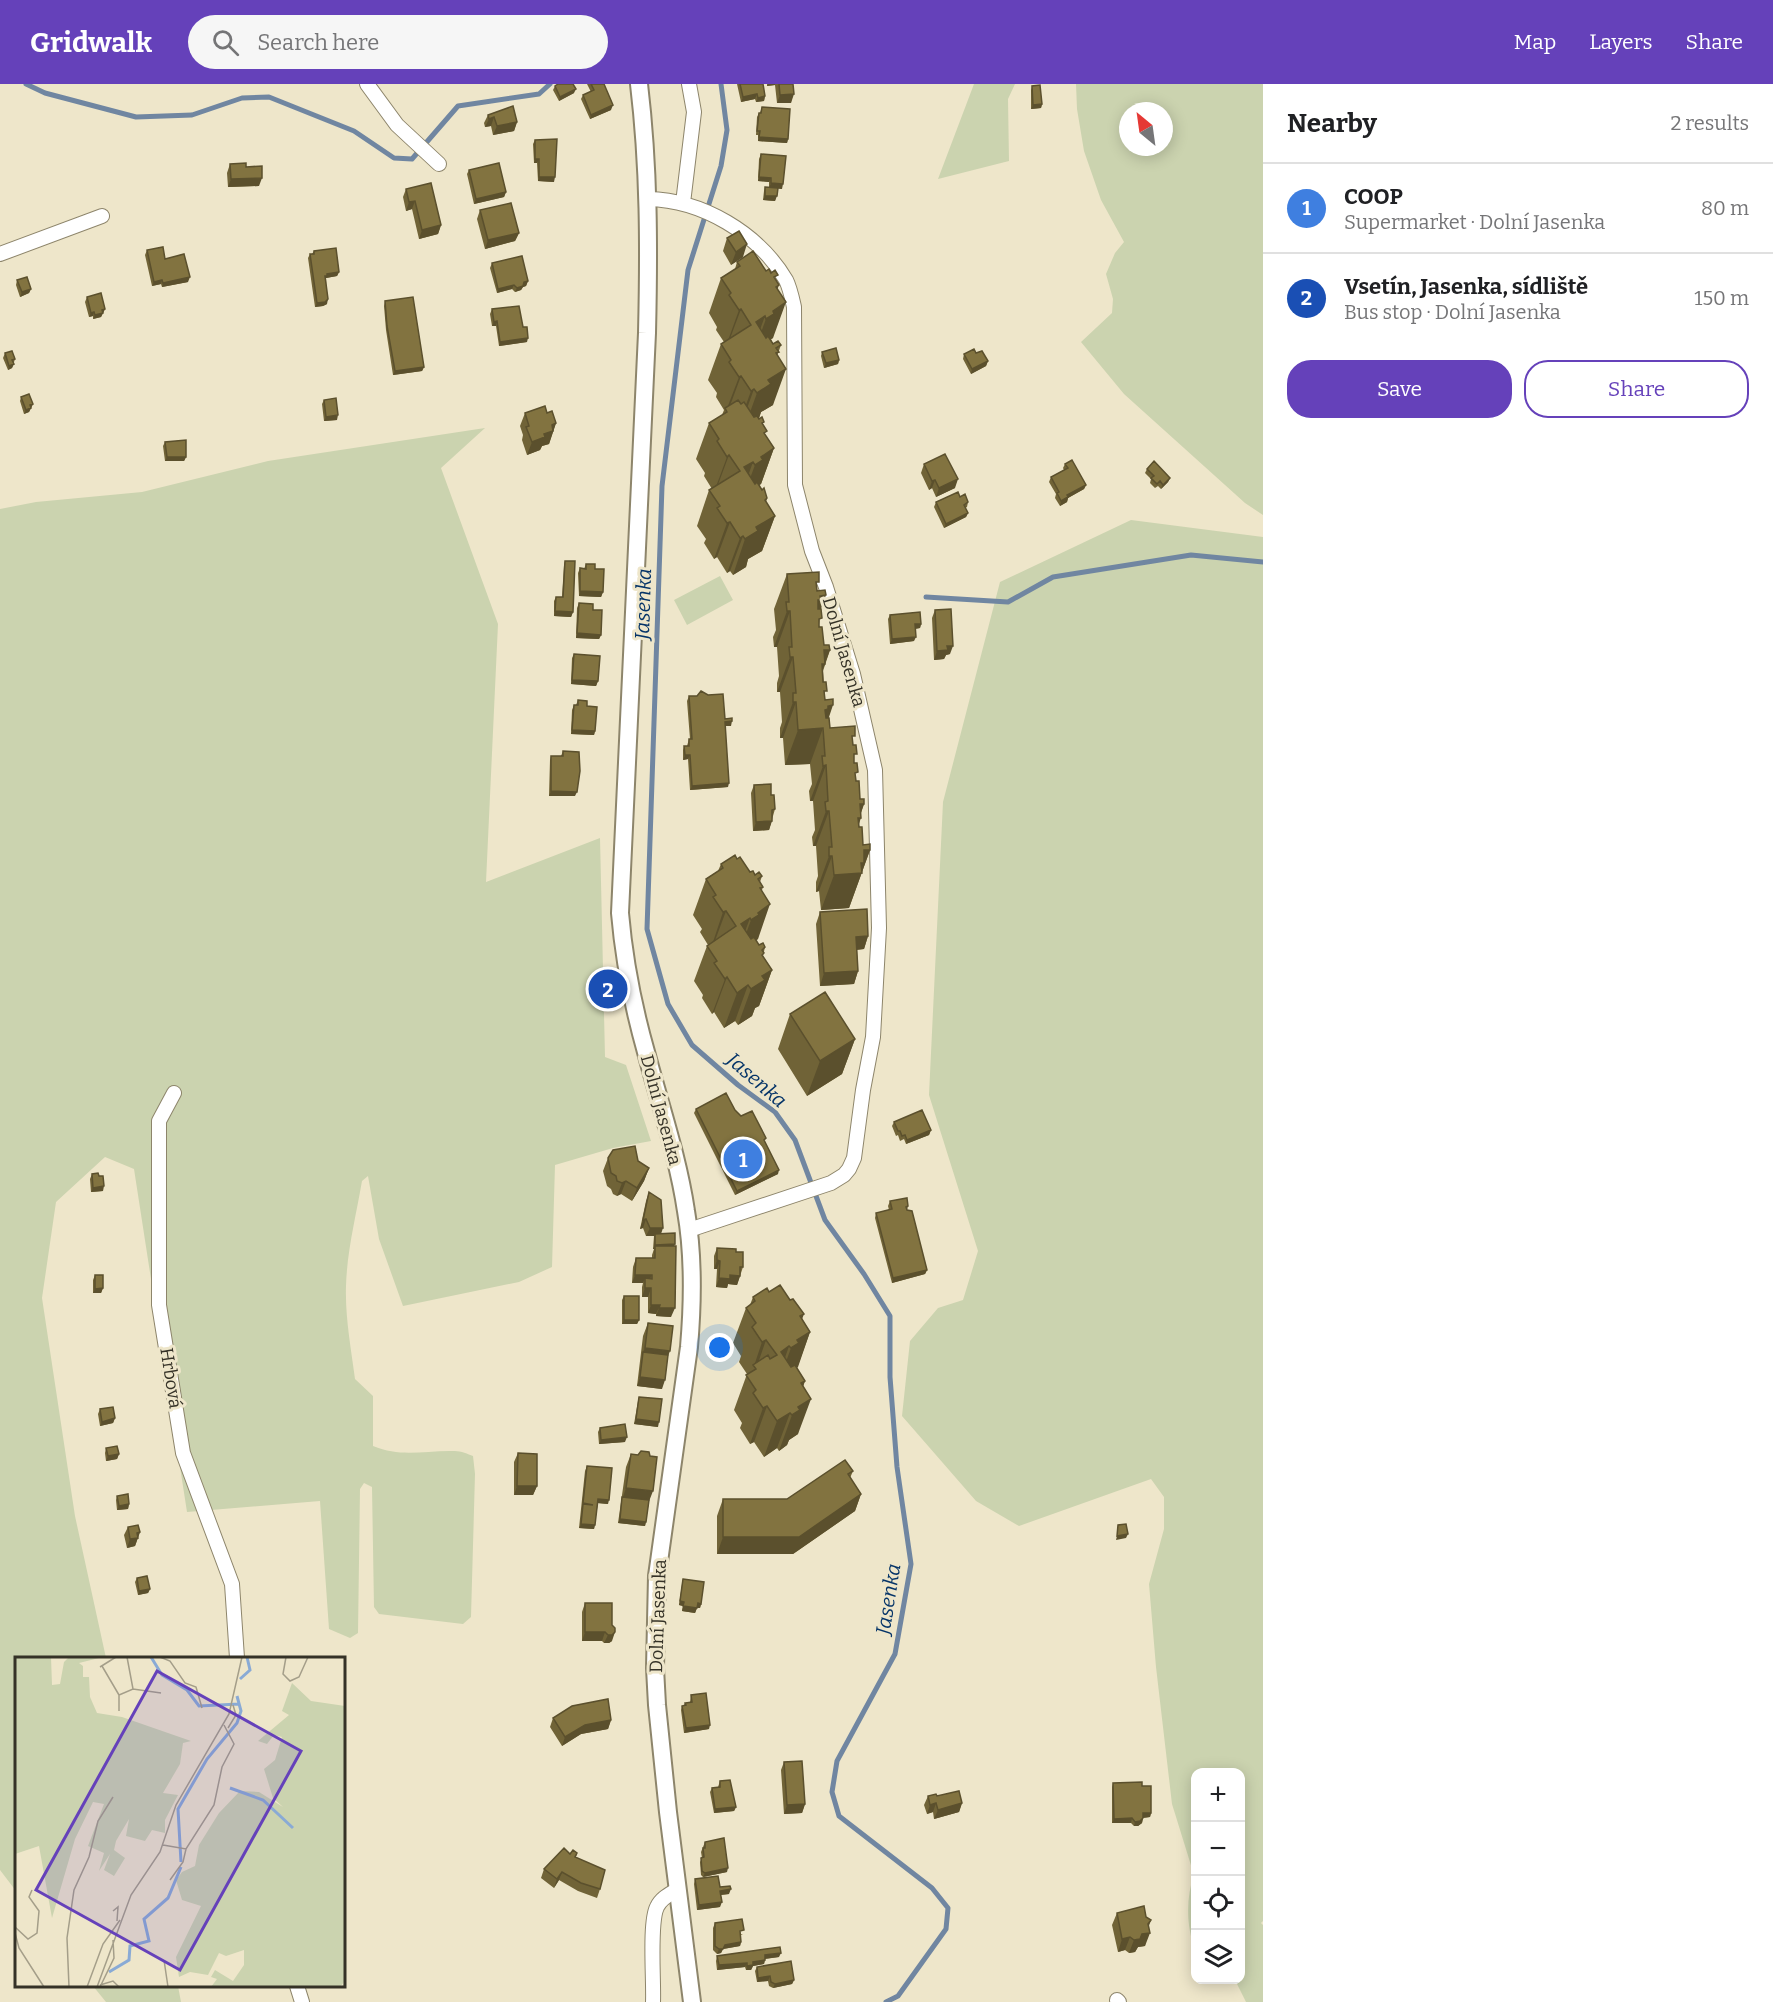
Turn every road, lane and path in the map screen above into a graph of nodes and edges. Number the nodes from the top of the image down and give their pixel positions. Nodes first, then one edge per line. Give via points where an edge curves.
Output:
1 (367, 84) edge
2 (639, 84) edge
3 (689, 84) edge
4 (439, 165) dead end
5 (648, 199) junction
6 (683, 203) junction
7 (102, 216) dead end
8 (0, 254) edge
9 (174, 1093) dead end
10 (689, 1230) junction
11 (237, 1657) edge
12 (678, 1889) junction
13 (297, 1987) edge
14 (302, 2002) edge
15 (653, 2002) edge
16 (692, 2002) edge

1 - 4 street via 397,124
2 - 5 street, Dolní Jasenka
3 - 6 street via 694,112
5 - 6 street, Dolní Jasenka
5 - 10 street, Dolní Jasenka via 647,333 621,887 622,937 631,991 680,1180
6 - 10 street, Dolní Jasenka via 740,230 787,282 794,307 795,485 812,551 853,674 875,770 879,928 873,1037 849,1169 831,1183
7 - 8 street
9 - 11 street, Hrbová via 159,1121 159,1305 183,1453 232,1584
10 - 12 street, Dolní Jasenka via 692,1317 662,1538 654,1668
12 - 15 street via 663,1898 655,1909
12 - 16 street, Dolní Jasenka
13 - 14 street

